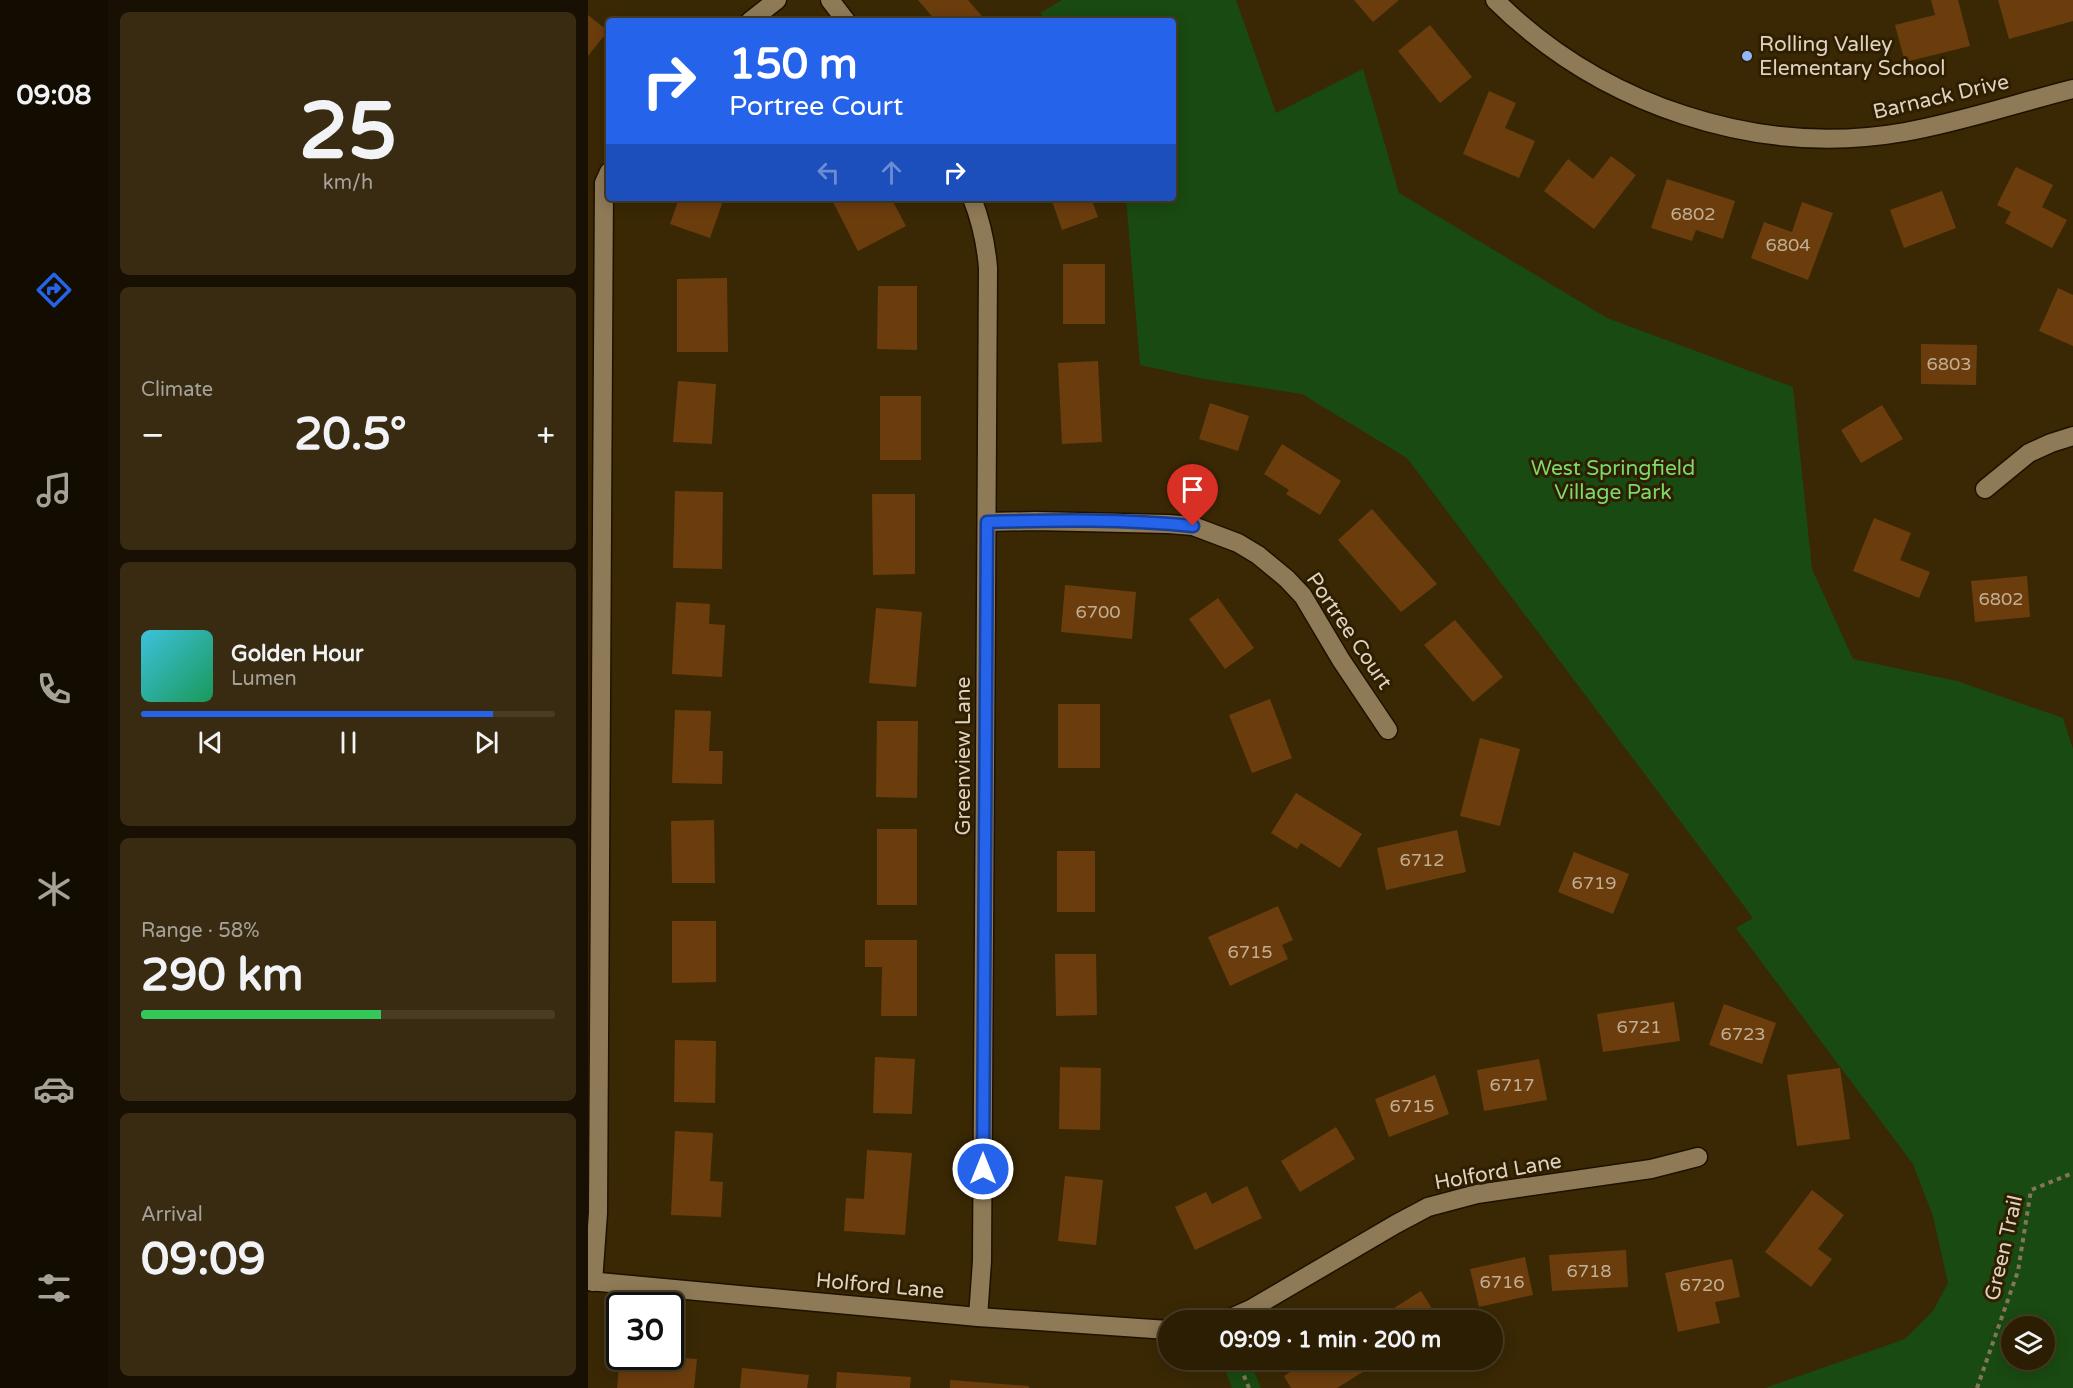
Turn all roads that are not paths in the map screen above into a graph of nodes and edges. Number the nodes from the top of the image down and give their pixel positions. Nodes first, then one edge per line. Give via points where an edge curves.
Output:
1 (777, 0) edge
2 (831, 0) edge
3 (1495, 0) edge
4 (754, 18) edge
5 (844, 18) edge
6 (2073, 89) edge
7 (600, 176) edge
8 (973, 201) edge
9 (2073, 436) edge
10 (1984, 489) dead end
11 (987, 522) junction
12 (1388, 730) dead end
13 (594, 835) edge
14 (1698, 1157) dead end
15 (590, 1281) edge
16 (1249, 1310) edge
17 (978, 1317) junction
18 (1158, 1329) edge

1 - 4 street
2 - 5 street
3 - 6 street, Barnack Drive via 1520,25 1612,86 1713,124 1766,134 1820,138 1904,132
7 - 13 street
8 - 11 street, Greenview Lane via 986,245 988,268
9 - 10 street via 2029,453
11 - 12 street, Portree Court via 1193,526 1238,543 1258,555 1303,596
11 - 17 street, Greenview Lane via 982,1261
13 - 15 street via 598,1213
14 - 16 street, Holford Lane via 1651,1170 1477,1194 1428,1207
15 - 17 street, Holford Lane
17 - 18 street, Holford Lane

